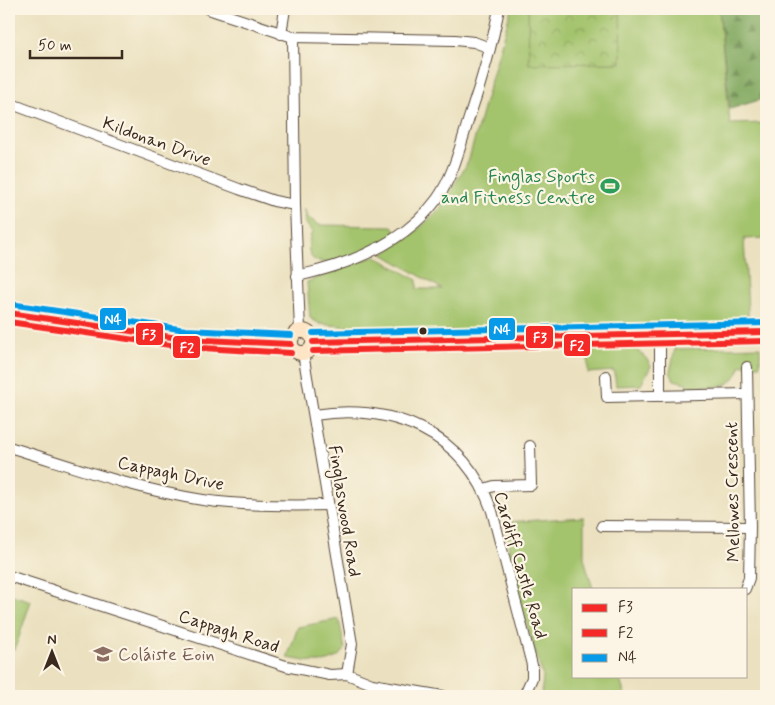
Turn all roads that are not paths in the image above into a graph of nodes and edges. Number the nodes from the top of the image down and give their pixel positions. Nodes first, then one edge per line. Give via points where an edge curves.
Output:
1 (208, 9) edge
2 (284, 9) edge
3 (499, 9) edge
4 (282, 34) junction
5 (293, 37) junction
6 (490, 48) junction
7 (9, 103) edge
8 (295, 205) junction
9 (297, 276) junction
10 (9, 313) edge
11 (300, 332) junction
12 (766, 332) edge
13 (660, 334) junction
14 (292, 344) junction
15 (308, 348) junction
16 (747, 367) dead end
17 (606, 376) dead end
18 (747, 394) junction
19 (660, 396) junction
20 (314, 415) junction
21 (530, 446) dead end
22 (10, 447) edge
23 (9, 458) edge
24 (484, 489) junction
25 (328, 505) junction
26 (602, 526) dead end
27 (750, 527) junction
28 (9, 576) edge
29 (745, 588) edge
30 (347, 674) junction
31 (442, 696) edge
32 (524, 696) edge

1 - 4 street
2 - 4 street
3 - 6 street
4 - 5 street
5 - 6 street via 455,40
5 - 8 street
6 - 9 street via 450,175 437,199 396,238 374,250
7 - 8 street, Kildonan Drive via 239,189
8 - 9 street
9 - 11 street
10 - 14 main road via 222,344
11 - 14 main road via 294,335
11 - 15 main road via 309,334
12 - 13 main road
13 - 15 main road
13 - 19 street
14 - 15 main road via 294,350
15 - 20 street, Finglaswood Road
16 - 18 street, Mellowes Crescent
17 - 19 street via 607,397
18 - 19 street
18 - 27 street, Mellowes Crescent
20 - 24 street, Cardiff Castle Road via 341,411 385,414 416,426 446,444 469,467
20 - 25 street, Finglaswood Road
21 - 24 street via 531,485
22 - 23 street, Cappagh Drive
22 - 25 street, Cappagh Drive via 146,488 202,500 273,507
24 - 32 street, Cardiff Castle Road via 532,665 532,678
25 - 30 street, Finglaswood Road via 352,644
26 - 27 street
27 - 29 street, Mellowes Crescent via 749,578
28 - 30 street, Cappagh Road via 280,664 330,675
30 - 31 street, Cappagh Road via 372,684

